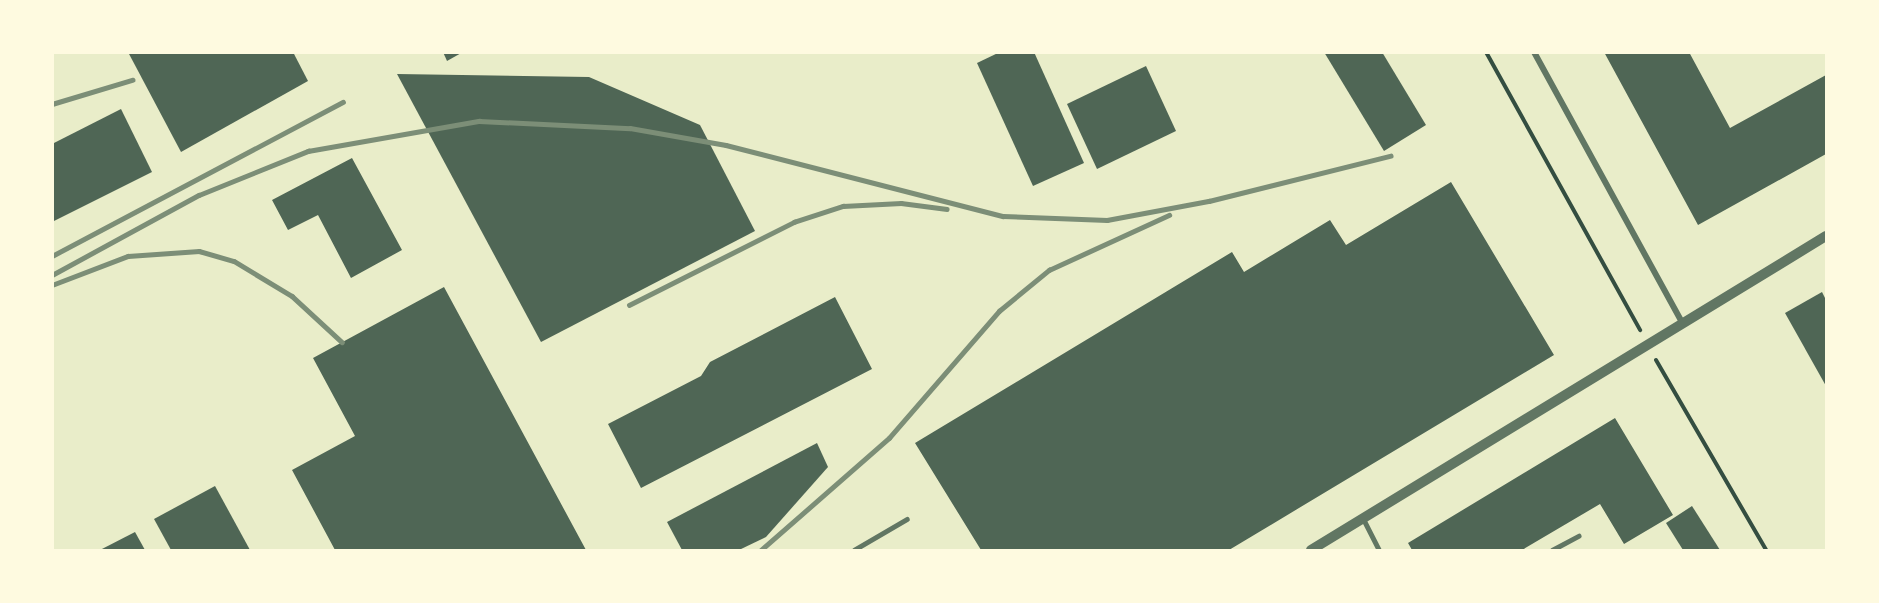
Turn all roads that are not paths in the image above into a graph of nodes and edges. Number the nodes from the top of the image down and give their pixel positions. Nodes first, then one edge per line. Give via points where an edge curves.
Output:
1 (1534, 52) edge
2 (1827, 236) edge
3 (1681, 321) junction
4 (1363, 518) junction
5 (907, 519) dead end
6 (1578, 536) dead end
7 (854, 550) edge
8 (1311, 550) edge
9 (1380, 550) edge
10 (1552, 550) edge

1 - 3 street
2 - 3 street
3 - 4 street
4 - 8 street
4 - 9 lane
5 - 7 lane
6 - 10 lane

